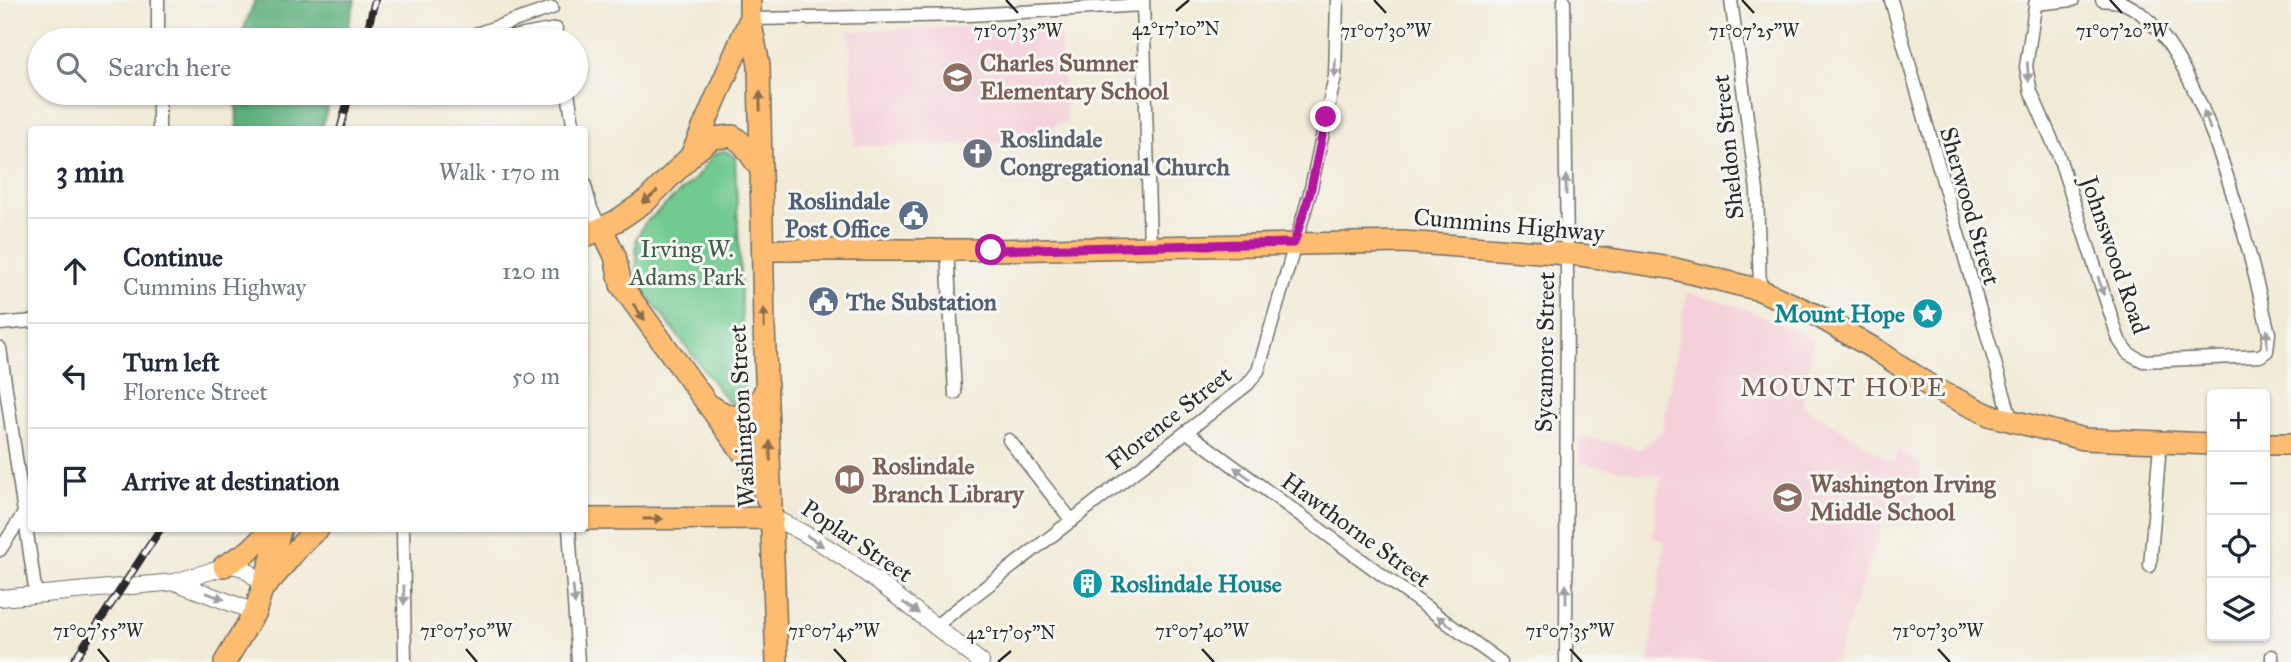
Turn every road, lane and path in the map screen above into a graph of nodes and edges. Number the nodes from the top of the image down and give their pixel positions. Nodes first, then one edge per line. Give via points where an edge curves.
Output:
1 (158, 0) edge
2 (1337, 0) edge
3 (1564, 0) edge
4 (1731, 0) edge
5 (1891, 0) edge
6 (2073, 0) edge
7 (2102, 0) edge
8 (2035, 2) edge
9 (1143, 3) edge
10 (551, 4) edge
11 (750, 9) edge
12 (158, 28) edge
13 (489, 28) edge
14 (556, 28) edge
15 (159, 105) edge
16 (570, 105) edge
17 (159, 126) edge
18 (573, 126) edge
19 (691, 156) junction
20 (761, 170) junction
21 (588, 200) edge
22 (593, 233) edge
23 (1294, 243) junction
24 (1150, 247) junction
25 (947, 249) junction
26 (763, 250) junction
27 (1567, 254) junction
28 (1760, 290) junction
29 (28, 321) edge
30 (0, 324) edge
31 (0, 348) edge
32 (767, 385) junction
33 (955, 393) dead end
34 (706, 403) junction
35 (2012, 422) junction
36 (1187, 432) junction
37 (1009, 440) dead end
38 (2160, 444) junction
39 (2207, 444) edge
40 (2270, 444) edge
41 (2291, 444) edge
42 (28, 506) edge
43 (773, 517) junction
44 (588, 519) edge
45 (1072, 521) junction
46 (30, 532) edge
47 (270, 532) edge
48 (280, 532) edge
49 (314, 532) edge
50 (403, 532) edge
51 (569, 532) edge
52 (0, 550) edge
53 (224, 566) junction
54 (2150, 566) dead end
55 (175, 582) junction
56 (265, 586) junction
57 (36, 595) junction
58 (0, 597) edge
59 (255, 612) junction
60 (934, 626) junction
61 (225, 662) edge
62 (405, 662) edge
63 (578, 662) edge
64 (777, 662) edge
65 (981, 662) edge
66 (1500, 662) edge
67 (1566, 662) edge

1 - 12 street
2 -> 23 street, Florence Street via 1335,76 1310,193
27 -> 3 street, Sycamore Street
4 - 28 street, Sheldon Street via 1756,191
5 - 35 street, Sherwood Street
6 - 8 street, Johnswood Road
8 -> 7 street, Johnswood Road via 2026,67 2031,92 2058,154 2119,340 2128,353 2143,361 2260,356 2267,351 2269,333 2237,206 2203,109 2168,44 2144,17 2123,3
9 - 11 street via 970,15
9 - 24 street
10 - 13 street
10 - 14 street
11 - 19 main road
20 -> 11 main road, Washington Street via 759,65
15 - 17 street
16 - 18 street
19 - 20 main road via 712,138 733,136
19 -> 22 main road via 647,200
20 - 26 main road, Washington Street
21 - 22 street
22 -> 34 main road, Poplar Street via 615,256 621,285
23 - 24 main road, Cummins Highway
23 - 27 main road, Cummins Highway via 1403,242
23 - 36 street, Florence Street via 1258,370 1248,384
24 - 25 main road, Cummins Highway
25 - 26 main road, Cummins Highway
25 - 33 street
32 -> 26 main road, Washington Street
27 - 28 main road, Cummins Highway via 1671,268
67 -> 27 street, Sycamore Street
28 - 35 main road, Cummins Highway via 1837,327 1933,388
29 - 30 street
31 - 42 street
32 - 34 main road via 758,404 745,416 730,417
43 -> 32 main road, Washington Street
34 - 43 main road, Poplar Street via 754,468
35 - 38 main road, Cummins Highway via 2084,439
36 - 45 street, Florence Street
66 -> 36 street, Hawthorne Street
37 - 45 street
38 - 39 main road, Cummins Highway
38 - 54 street
40 - 41 main road
42 - 52 street
44 -> 43 main road
43 -> 60 street, Poplar Street via 795,527
43 - 64 main road, Washington Street
45 - 60 street, Florence Street
46 - 57 street
47 - 53 main road
48 - 56 main road
49 - 56 main road
50 -> 62 street
51 -> 63 street
53 - 55 street
53 - 56 street via 244,568
55 - 57 street
55 -> 59 street
56 - 59 main road
57 - 58 street
59 - 61 main road
60 - 65 street, Poplar Street

